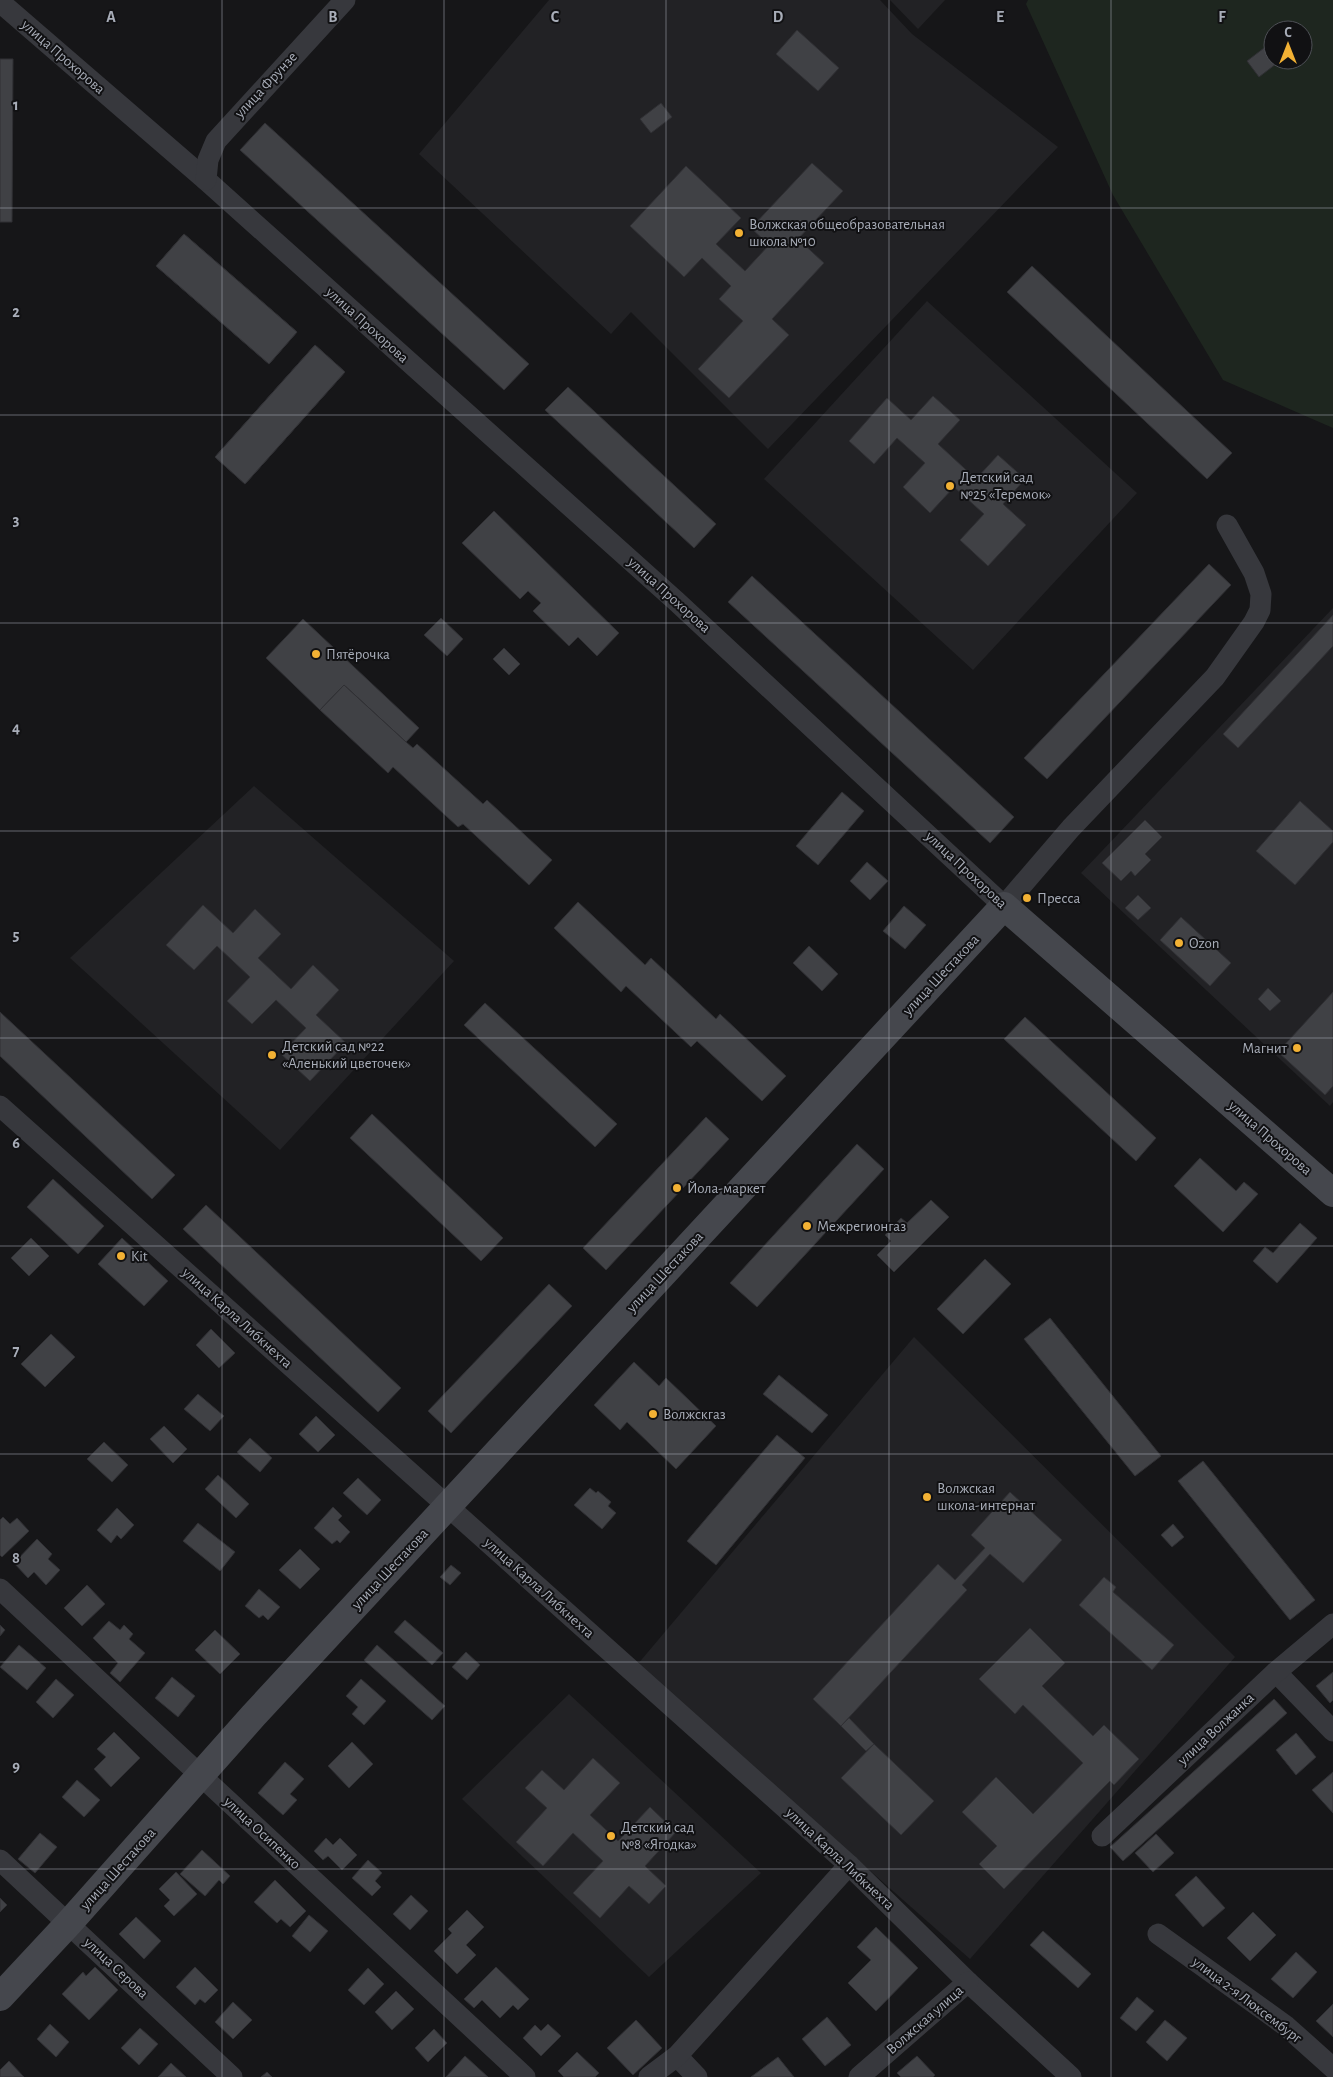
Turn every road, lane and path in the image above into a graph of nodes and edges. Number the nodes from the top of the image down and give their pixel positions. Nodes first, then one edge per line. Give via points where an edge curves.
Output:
1 (345, 0) edge
2 (0, 2) edge
3 (206, 180) junction
4 (1227, 525) dead end
5 (1004, 906) junction
6 (0, 1106) edge
7 (1333, 1193) edge
8 (448, 1506) junction
9 (0, 1589) edge
10 (1333, 1624) edge
11 (1276, 1672) junction
12 (1333, 1731) edge
13 (200, 1776) junction
14 (1102, 1836) dead end
15 (0, 1860) edge
16 (848, 1865) junction
17 (69, 1924) junction
18 (1158, 1934) dead end
19 (968, 1982) junction
20 (0, 1996) edge
21 (677, 2056) junction
22 (1333, 2068) edge
23 (232, 2077) edge
24 (525, 2077) edge
25 (649, 2077) edge
26 (697, 2077) edge
27 (859, 2077) edge
28 (1071, 2077) edge

1 - 3 street, улица Фрунзе via 216,141 208,160
2 - 3 street, улица Прохорова
3 - 5 street, улица Прохорова via 676,601
4 - 5 street, улица Шестакова via 1254,573 1261,594 1260,610 1254,622 1214,677 1071,828
5 - 7 main road, улица Прохорова
5 - 8 main road, улица Шестакова
6 - 8 street, улица Карла Либкнехта
8 - 13 main road, улица Шестакова
8 - 16 street, улица Карла Либкнехта
9 - 13 street, улица Осипенко
10 - 11 street, улица Волжанка
11 - 12 street
11 - 14 street, улица Волжанка
13 - 17 main road, улица Шестакова
13 - 24 street, улица Осипенко
15 - 17 street, улица Серова
16 - 19 street, улица Карла Либкнехта
16 - 21 street
17 - 20 main road, улица Шестакова
17 - 23 street, улица Серова
18 - 22 street, улица 2-я Люксембург via 1286,2026
19 - 27 street, Волжская улица
19 - 28 street, улица Карла Либкнехта
21 - 25 street
21 - 26 street

